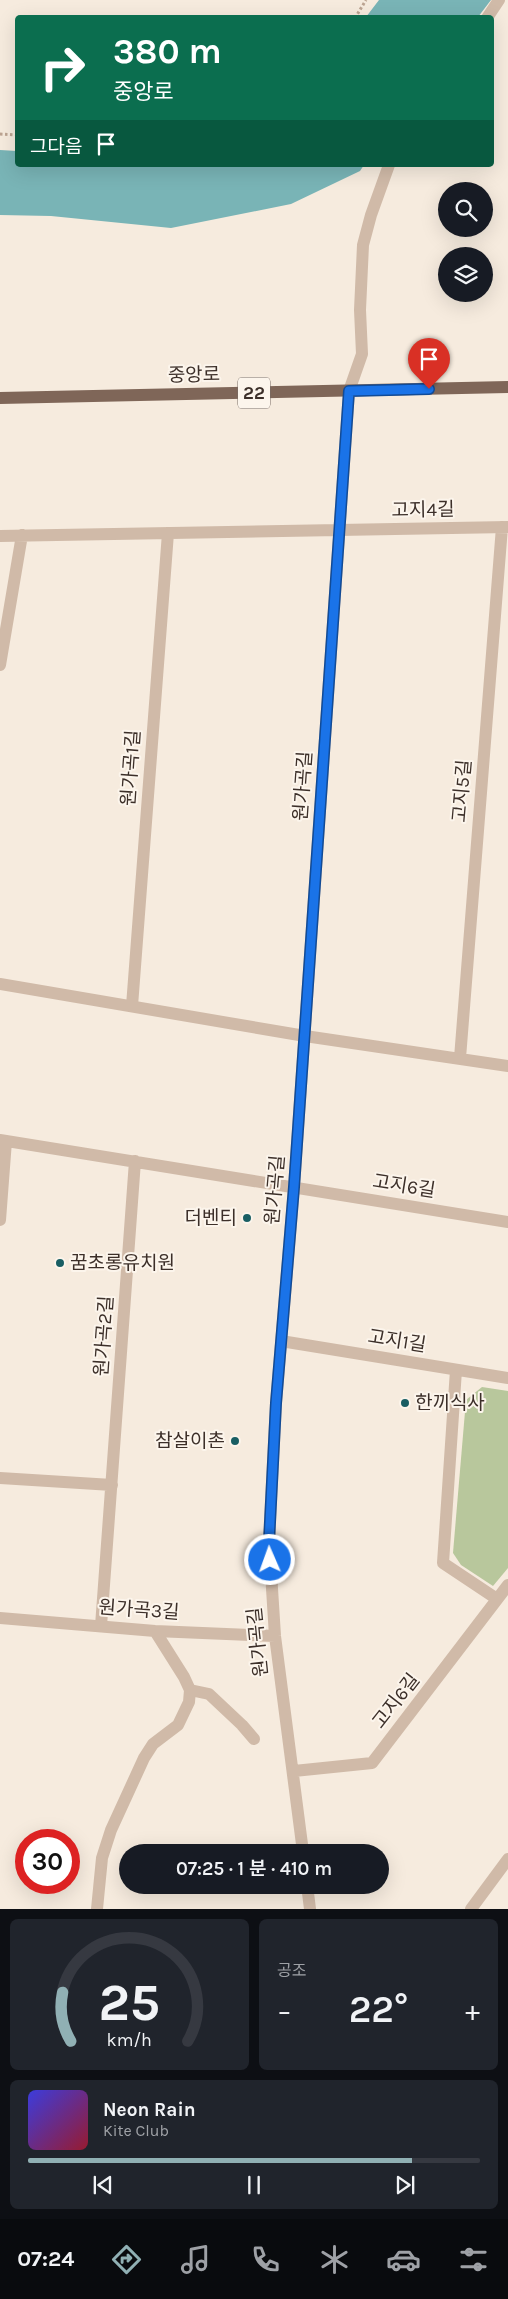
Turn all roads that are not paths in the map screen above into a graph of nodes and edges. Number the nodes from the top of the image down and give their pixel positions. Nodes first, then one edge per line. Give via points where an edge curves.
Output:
1 (499, 0) edge
2 (489, 15) edge
3 (388, 167) edge
4 (508, 388) edge
5 (349, 391) junction
6 (0, 398) edge
7 (505, 527) edge
8 (339, 529) junction
9 (168, 533) junction
10 (22, 535) junction
11 (0, 536) edge
12 (0, 664) edge
13 (0, 984) edge
14 (132, 1006) junction
15 (305, 1036) junction
16 (460, 1058) junction
17 (508, 1066) edge
18 (3, 1141) edge
19 (135, 1161) junction
20 (294, 1187) junction
21 (0, 1220) edge
22 (508, 1222) edge
23 (281, 1341) junction
24 (456, 1370) junction
25 (508, 1378) edge
26 (0, 1478) edge
27 (112, 1485) junction
28 (508, 1585) edge
29 (497, 1599) junction
30 (0, 1618) edge
31 (101, 1626) junction
32 (155, 1631) junction
33 (275, 1636) junction
34 (190, 1690) junction
35 (254, 1739) dead end
36 (294, 1771) junction
37 (302, 1844) edge
38 (508, 1859) edge
39 (308, 1894) edge
40 (97, 1909) edge
41 (310, 1909) edge
42 (471, 1909) edge

1 - 2 street
3 - 5 street, 원가곡길 via 363,246 362,354
4 - 5 main road, 중앙로 / 22
5 - 6 main road, 중앙로 / 22
5 - 8 street, 원가곡길
7 - 8 street, 고지4길
7 - 16 street, 고지5길
8 - 9 street
8 - 15 street, 원가곡길
9 - 10 street
9 - 14 street, 원가곡1길
10 - 11 street
10 - 12 street
13 - 14 street
14 - 15 street
15 - 16 street
15 - 20 street, 원가곡길
16 - 17 street
18 - 19 street
18 - 21 street
19 - 20 street
19 - 27 street, 원가곡2길
20 - 22 street, 고지6길
20 - 23 street, 원가곡길
23 - 24 street, 고지1길
23 - 33 street, 원가곡길 via 269,1542
24 - 25 street, 고지1길
24 - 29 street via 443,1562
26 - 27 street
27 - 31 street, 원가곡2길
28 - 29 street, 고지6길
29 - 36 street, 고지6길 via 372,1762
30 - 31 street, 원가곡3길
31 - 32 street, 원가곡3길
32 - 33 street, 원가곡3길
32 - 34 street
33 - 36 street, 원가곡길
34 - 35 street via 208,1694
34 - 40 street via 185,1713 178,1725 153,1744 111,1830 102,1858
36 - 37 street, 원가곡길
38 - 42 street
39 - 41 street

